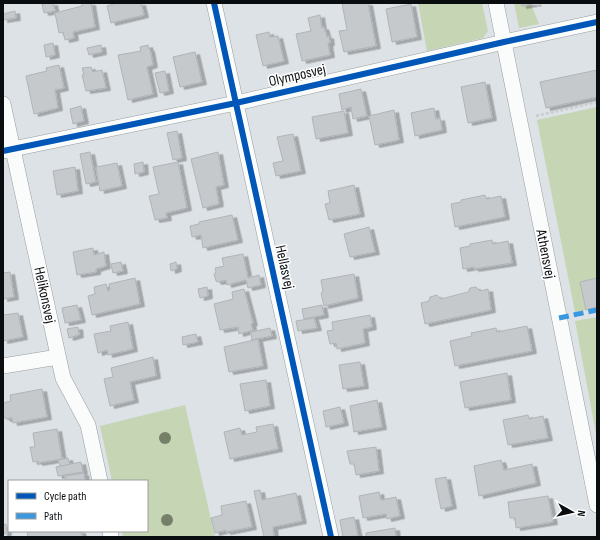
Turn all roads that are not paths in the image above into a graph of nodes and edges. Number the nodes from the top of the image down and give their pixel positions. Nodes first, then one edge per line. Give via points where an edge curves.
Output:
1 (214, 3) edge
2 (496, 3) edge
3 (597, 22) edge
4 (504, 42) junction
5 (236, 103) junction
6 (3, 104) edge
7 (8, 150) edge
8 (58, 357) junction
9 (3, 366) edge
10 (100, 480) edge
11 (597, 505) edge
12 (331, 537) edge

1 - 5 street, Hellasvej
2 - 4 street, Athensvej
3 - 4 street, Olymposvej
4 - 5 street, Olymposvej
4 - 11 street, Athensvej
5 - 7 street, Olymposvej
5 - 12 street, Hellasvej
6 - 7 street, Helikonsvej
7 - 8 street, Helikonsvej
8 - 9 street
8 - 10 street, Helikonsvej via 63,378 88,425

